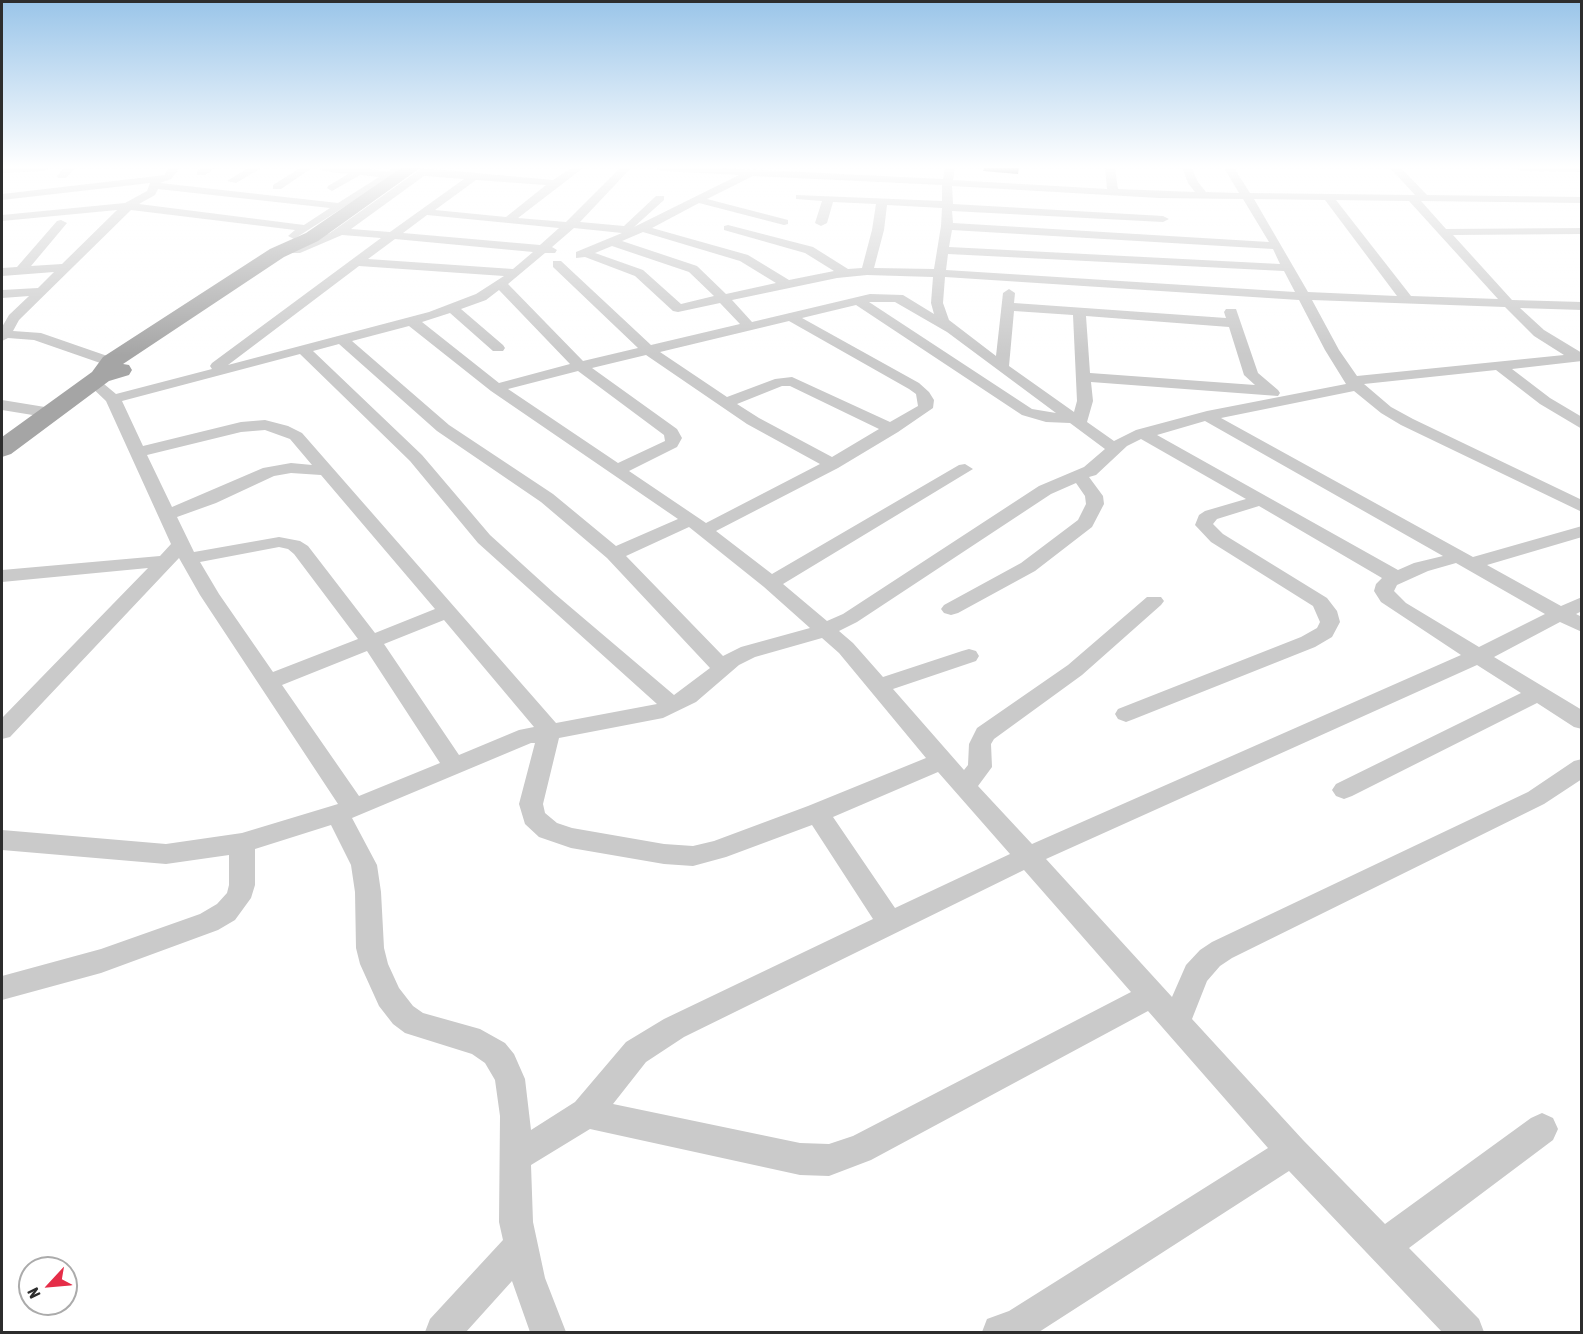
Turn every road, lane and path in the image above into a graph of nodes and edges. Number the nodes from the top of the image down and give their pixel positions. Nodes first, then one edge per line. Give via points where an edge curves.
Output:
1 (56, 230) edge
2 (104, 230) edge
3 (247, 230) edge
4 (312, 230) edge
5 (318, 230) edge
6 (401, 230) edge
7 (564, 230) edge
8 (632, 230) edge
9 (639, 230) edge
10 (736, 230) edge
11 (878, 230) edge
12 (946, 230) edge
13 (1017, 230) edge
14 (1110, 230) edge
15 (1168, 230) edge
16 (1268, 230) edge
17 (1354, 230) edge
18 (340, 231) joint
19 (1581, 231) edge
20 (1443, 232) joint
21 (395, 235) junction
22 (1112, 236) junction
23 (1172, 240) junction
24 (300, 241) junction
25 (612, 242) junction
26 (779, 242) junction
27 (1277, 246) junction
28 (544, 248) junction
29 (944, 249) junction
30 (581, 254) junction
31 (744, 258) junction
32 (359, 262) junction
33 (67, 267) junction
34 (547, 267) junction
35 (1289, 268) junction
36 (867, 270) junction
37 (20, 271) junction
38 (2, 272) edge
39 (844, 272) junction
40 (939, 273) junction
41 (1008, 277) junction
42 (509, 279) junction
43 (786, 284) junction
44 (42, 291) junction
45 (1223, 292) junction
46 (2, 294) edge
47 (1302, 296) junction
48 (722, 299) junction
49 (1407, 300) junction
50 (859, 301) junction
51 (1510, 305) junction
52 (1581, 306) edge
53 (1009, 307) junction
54 (453, 309) junction
55 (1079, 312) junction
56 (791, 317) junction
57 (412, 321) junction
58 (1235, 323) junction
59 (749, 327) junction
60 (950, 329) junction
61 (342, 332) junction
62 (2, 335) edge
63 (498, 348) dead end
64 (303, 349) junction
65 (648, 350) junction
66 (1579, 357) edge
67 (1498, 365) junction
68 (580, 366) junction
69 (1002, 367) junction
70 (102, 373) junction
71 (209, 373) junction
72 (1084, 377) junction
73 (1355, 383) junction
74 (496, 388) junction
75 (1277, 395) junction
76 (113, 399) junction
77 (725, 403) junction
78 (2, 405) edge
79 (51, 413) junction
80 (1207, 416) junction
81 (1076, 421) junction
82 (1581, 424) edge
83 (892, 429) junction
84 (1142, 433) junction
85 (1114, 448) junction
86 (2, 449) edge
87 (138, 452) junction
88 (832, 464) junction
89 (965, 469) dead end
90 (617, 470) junction
91 (328, 471) junction
92 (1080, 476) junction
93 (1262, 500) junction
94 (1581, 507) edge
95 (167, 515) junction
96 (698, 525) junction
97 (1581, 531) edge
98 (185, 551) junction
99 (614, 554) junction
100 (1465, 560) junction
101 (166, 561) junction
102 (2, 576) edge
103 (1397, 578) junction
104 (771, 583) junction
105 (1154, 601) dead end
106 (1581, 603) edge
107 (951, 609) dead end
108 (448, 611) junction
109 (1561, 614) junction
110 (1581, 626) edge
111 (826, 630) junction
112 (371, 642) junction
113 (969, 656) dead end
114 (1478, 656) junction
115 (722, 668) junction
116 (269, 682) junction
117 (879, 686) junction
118 (1538, 694) junction
119 (673, 706) junction
120 (1126, 714) dead end
121 (1581, 721) edge
122 (550, 730) junction
123 (2, 731) edge
124 (942, 761) junction
125 (453, 765) junction
126 (1581, 767) edge
127 (965, 786) junction
128 (1344, 790) dead end
129 (346, 811) junction
130 (817, 813) junction
131 (2, 840) edge
132 (243, 843) junction
133 (1029, 855) junction
134 (890, 923) junction
135 (2, 988) edge
136 (1152, 995) junction
137 (1176, 1023) junction
138 (586, 1113) junction
139 (1542, 1129) dead end
140 (1292, 1151) junction
141 (516, 1156) junction
142 (520, 1246) junction
143 (1383, 1246) junction
144 (443, 1332) edge
145 (548, 1332) edge
146 (1000, 1332) edge
147 (1466, 1332) edge

1 - 37 street
2 - 33 street
3 - 24 street
4 - 24 street
5 - 24 main road
6 - 21 street
7 - 28 street
8 - 25 street
9 - 31 street
10 - 26 street
11 - 36 street
12 - 29 street
13 - 22 street
14 - 22 street
15 - 23 street
16 - 27 street
17 - 49 street
18 - 21 street
18 - 24 street via 319,242
19 - 20 street
20 - 51 street
21 - 28 street
21 - 32 street
22 - 23 street
23 - 27 street
24 - 70 main road via 130,364
25 - 30 street
25 - 48 street via 687,266
26 - 31 street
26 - 39 street via 809,250
27 - 35 street
28 - 30 street
28 - 42 street
29 - 35 street
29 - 40 street
30 - 34 street
30 - 48 street via 639,273 678,308
31 - 43 street
32 - 42 street
32 - 71 street
33 - 37 street
33 - 44 street
34 - 42 street
34 - 65 street
35 - 47 street
36 - 39 street
36 - 40 street
37 - 38 street
39 - 43 street
40 - 41 street
40 - 60 street via 938,311
41 - 45 street
41 - 53 street
42 - 54 street
42 - 68 street
43 - 48 street
44 - 46 street
44 - 62 street
45 - 47 street
45 - 58 street
47 - 49 street
47 - 73 street
48 - 59 street
49 - 51 street
50 - 56 street
50 - 60 street via 898,298
50 - 81 street via 1027,412
51 - 52 street
51 - 66 street via 1539,333
53 - 55 street
53 - 69 street
54 - 57 street
54 - 63 street
55 - 58 street
55 - 72 street
56 - 59 street
56 - 83 street via 922,392 925,408
57 - 61 street
57 - 74 street
58 - 75 street via 1251,375
59 - 65 street
60 - 69 street
61 - 64 street
61 - 99 street via 443,428 547,498
62 - 70 street via 36,336
64 - 71 street
64 - 119 street via 416,458 484,539
65 - 68 street
65 - 77 street
66 - 67 street
67 - 73 street
67 - 82 street
68 - 74 street
68 - 90 street via 666,427 674,438 663,450
69 - 81 street
70 - 76 street
70 - 79 main road
71 - 76 street
72 - 75 street
72 - 81 street via 1085,406
73 - 75 street
73 - 94 street via 1407,422
74 - 90 street
75 - 80 street
76 - 87 street
77 - 83 street via 792,381
77 - 88 street
78 - 79 street
79 - 86 main road
80 - 84 street
80 - 100 street
81 - 85 street
83 - 88 street
84 - 85 street
84 - 93 street
85 - 92 street
87 - 91 street via 216,432 265,425 296,436
87 - 95 street
88 - 96 street
89 - 104 street
90 - 96 street
91 - 95 street via 291,468 268,472
91 - 108 street
92 - 107 street via 1094,496 1095,504 1086,523 1028,567
92 - 111 street via 1045,490 868,607
93 - 103 street
93 - 120 street via 1211,515 1204,525 1216,538 1320,602 1330,622 1325,632
95 - 98 street
96 - 99 street
96 - 104 street
97 - 100 street
98 - 101 street
98 - 112 street via 270,542 294,545 302,550
98 - 116 street
99 - 115 street
100 - 103 street via 1421,567
100 - 109 street
101 - 102 street
101 - 123 street
103 - 114 street via 1386,584 1388,598
104 - 111 street
105 - 127 street via 1075,670 985,734 980,744 980,767
106 - 109 street
108 - 112 street
108 - 122 street
109 - 110 street
109 - 114 street
111 - 115 street via 748,652
111 - 117 street via 854,655
112 - 116 street
112 - 125 street
113 - 117 street
114 - 118 street
114 - 133 street
115 - 119 street
116 - 129 street
117 - 124 street
118 - 121 street
118 - 128 street
119 - 122 street via 634,718
122 - 125 street
122 - 130 street via 531,804 534,818 548,830 571,838 693,856
124 - 127 street
124 - 130 street
125 - 129 street
126 - 137 street via 1503,815 1222,950 1196,974
127 - 133 street
129 - 132 street
129 - 141 street via 364,865 370,948 389,997 415,1024 480,1043 495,1053 510,1079
130 - 134 street
131 - 132 street via 166,854
132 - 135 street via 242,885 238,898 226,912 209,922 101,961
133 - 134 street
133 - 136 street
134 - 138 street via 648,1043 636,1052
136 - 137 street
136 - 138 street via 860,1149 829,1160 800,1159
137 - 140 street
138 - 141 street
139 - 143 street
140 - 143 street
140 - 146 street via 1019,1325
141 - 142 street
142 - 144 street
142 - 145 street
143 - 147 street

